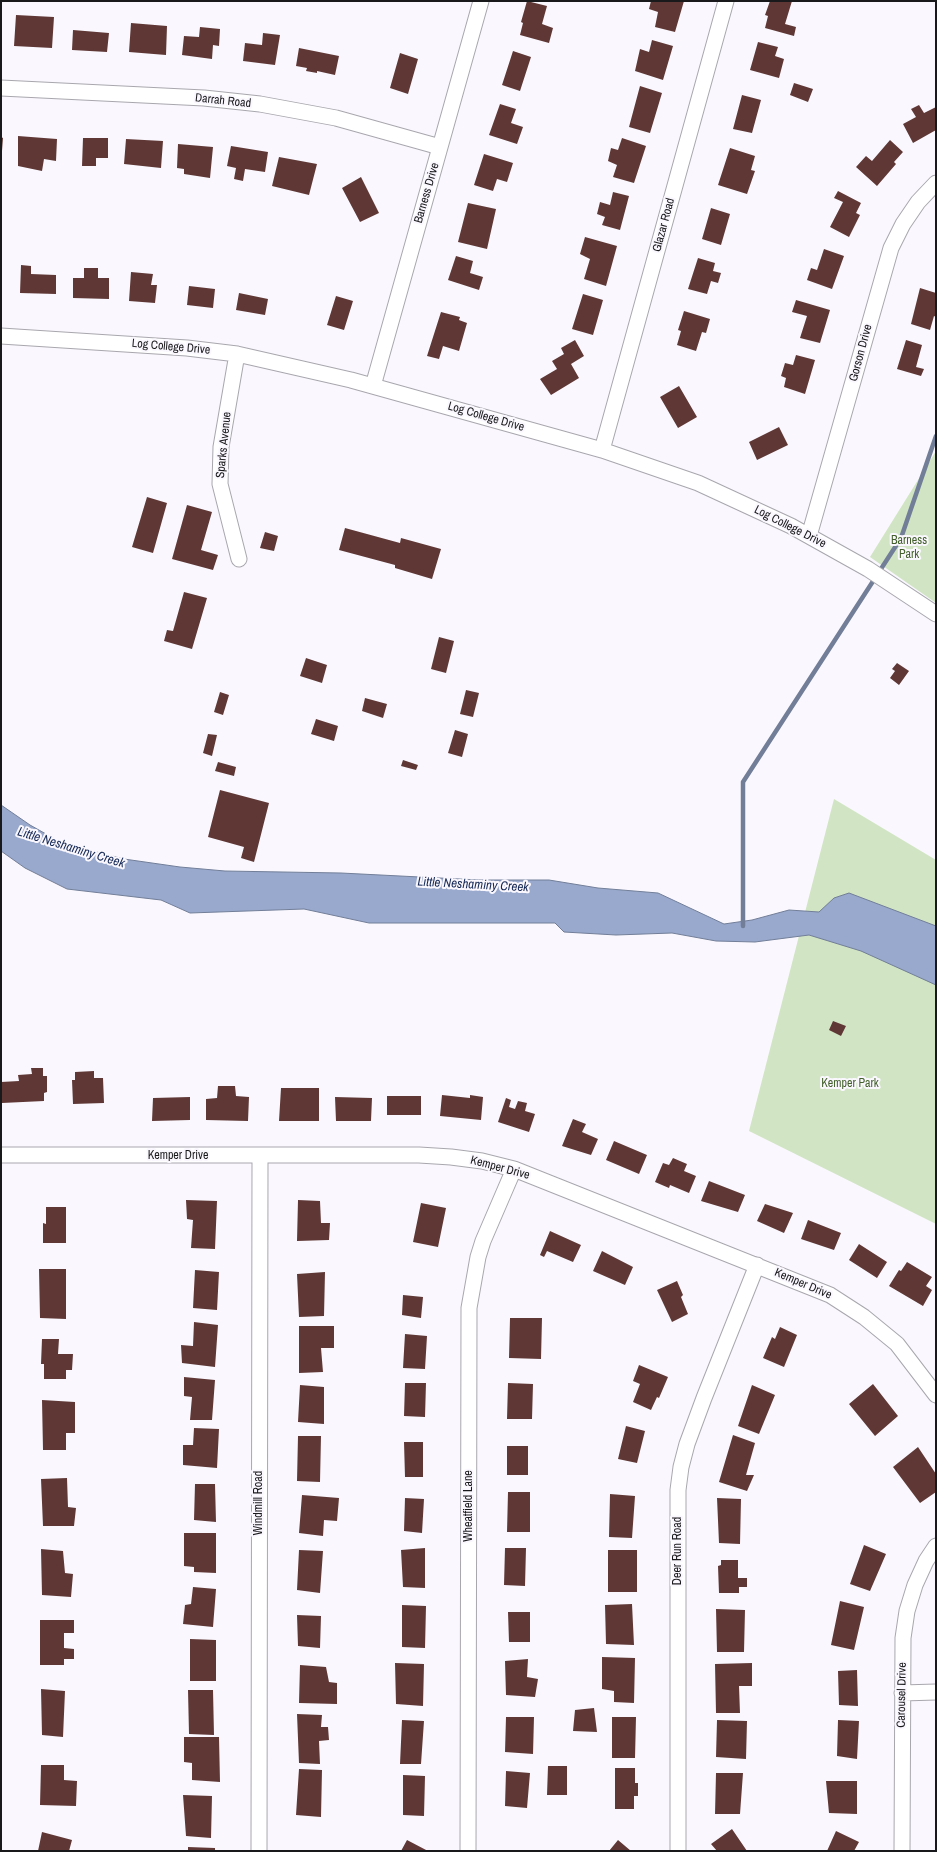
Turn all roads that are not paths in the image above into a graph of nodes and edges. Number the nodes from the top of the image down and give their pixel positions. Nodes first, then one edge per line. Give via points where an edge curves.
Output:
1 (480, 1) edge
2 (726, 1) edge
3 (1, 88) edge
4 (440, 147) junction
5 (936, 183) edge
6 (1, 336) edge
7 (237, 354) junction
8 (373, 386) junction
9 (602, 450) junction
10 (810, 536) junction
11 (239, 558) dead end
12 (936, 614) edge
13 (1, 1155) edge
14 (260, 1156) junction
15 (514, 1169) junction
16 (757, 1265) junction
17 (936, 1395) edge
18 (936, 1546) edge
19 (936, 1692) edge
20 (902, 1693) junction
21 (259, 1851) edge
22 (468, 1851) edge
23 (678, 1851) edge
24 (902, 1851) edge

1 - 4 street, Barness Drive
2 - 9 street, Glazar Road
3 - 4 street, Darrah Road via 204,98 260,104 336,118
4 - 8 street, Barness Drive
5 - 10 street, Gorson Drive via 918,202 891,248
6 - 7 street, Log College Drive via 186,348
7 - 8 street, Log College Drive
7 - 11 street, Sparks Avenue via 221,447 220,484
8 - 9 street, Log College Drive
9 - 10 street, Log College Drive via 698,483
10 - 12 street, Log College Drive via 886,580
13 - 14 street, Kemper Drive
14 - 15 street, Kemper Drive via 451,1157
14 - 21 street, Windmill Road
15 - 16 street, Kemper Drive
15 - 22 street, Wheatfield Lane via 481,1246 469,1308
16 - 17 street, Kemper Drive via 830,1295 864,1316 897,1344
16 - 23 street, Deer Run Road via 694,1424 681,1467 678,1498
18 - 20 street, Carousel Drive via 915,1584 907,1611 903,1638
19 - 20 street
20 - 24 street, Carousel Drive

